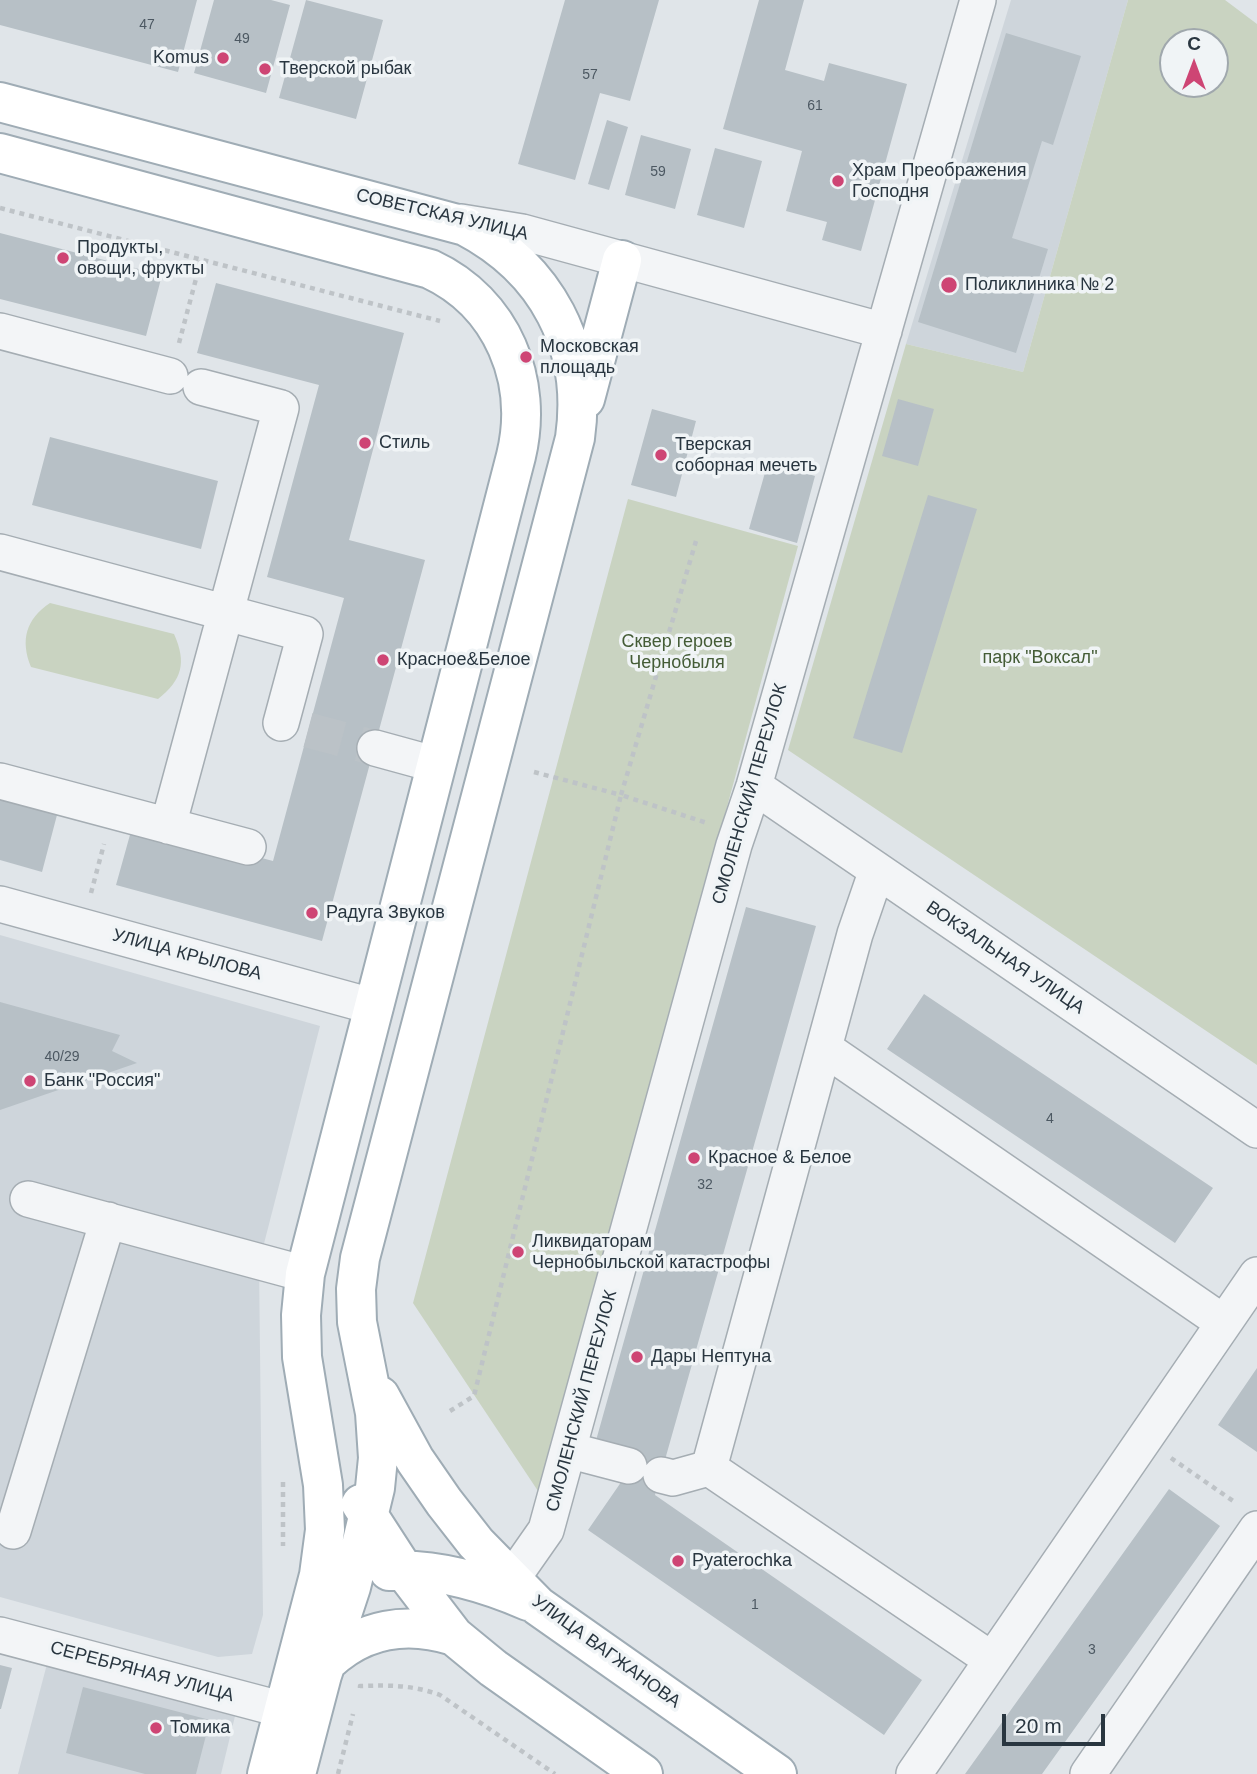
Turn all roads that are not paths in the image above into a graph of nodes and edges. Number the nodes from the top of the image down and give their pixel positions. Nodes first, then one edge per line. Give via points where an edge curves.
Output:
1 (978, 0) edge
2 (0, 102) edge
3 (0, 153) edge
4 (450, 220) junction
5 (622, 260) junction
6 (0, 331) edge
7 (884, 331) junction
8 (575, 438) junction
9 (0, 552) edge
10 (226, 612) junction
11 (285, 724) dead end
12 (375, 748) tunnel mouth
13 (437, 765) junction
14 (0, 780) edge
15 (754, 786) junction
16 (168, 826) junction
17 (247, 848) dead end
18 (877, 870) junction
19 (0, 904) edge
20 (366, 1004) junction
21 (824, 1048) junction
22 (1257, 1130) edge
23 (28, 1199) dead end
24 (108, 1220) junction
25 (305, 1274) junction
26 (1257, 1275) edge
27 (1224, 1323) junction
28 (366, 1368) junction
29 (304, 1371) junction
30 (568, 1450) junction
31 (709, 1468) junction
32 (369, 1517) junction
33 (1251, 1519) edge
34 (13, 1531) dead end
35 (405, 1572) junction
36 (351, 1587) junction
37 (524, 1593) junction
38 (0, 1634) edge
39 (454, 1636) junction
40 (992, 1660) junction
41 (312, 1662) junction
42 (284, 1710) junction
43 (1101, 1769) edge
44 (267, 1774) edge
45 (296, 1774) edge
46 (643, 1774) edge
47 (777, 1774) edge
48 (914, 1774) edge

1 - 7 street, СМОЛЕНСКИЙ ПЕРЕУЛОК
2 - 4 main road, СОВЕТСКАЯ УЛИЦА
3 - 13 main road via 430,269 471,296 496,325 517,370 522,432
4 - 5 street, СОВЕТСКАЯ УЛИЦА via 522,232
4 - 8 main road via 512,257 556,314 576,374
5 - 7 street, СОВЕТСКАЯ УЛИЦА
5 - 8 main road
6 - 10 street via 281,408
7 - 15 street, СМОЛЕНСКИЙ ПЕРЕУЛОК
8 - 28 main road via 360,1258 357,1322
9 - 10 street
10 - 11 street via 305,634
10 - 16 street
12 - 13 street
13 - 20 main road
14 - 16 street
15 - 18 street, ВОКЗАЛЬНАЯ УЛИЦА
15 - 30 street, СМОЛЕНСКИЙ ПЕРЕУЛОК
16 - 17 street
18 - 21 street
18 - 22 street, ВОКЗАЛЬНАЯ УЛИЦА
19 - 20 street, УЛИЦА КРЫЛОВА
20 - 25 main road
21 - 27 street
21 - 31 street
23 - 24 street
24 - 25 street
24 - 34 street
25 - 29 main road
26 - 27 street
27 - 40 street
28 - 32 main road via 377,1443
28 - 37 main road, УЛИЦА ВАГЖАНОВА via 422,1470 476,1543
29 - 32 main road via 326,1441
29 - 41 main road via 323,1485 325,1530
30 - 31 street via 673,1478
30 - 37 street, СМОЛЕНСКИЙ ПЕРЕУЛОК
31 - 40 street
32 - 35 main road
32 - 36 main road
33 - 43 street
35 - 36 main road via 372,1575
35 - 37 main road
35 - 39 main road
36 - 41 main road
37 - 47 main road, УЛИЦА ВАГЖАНОВА
38 - 42 street, СЕРЕБРЯНАЯ УЛИЦА
39 - 41 main road via 392,1628
39 - 46 main road
40 - 48 street
41 - 42 main road
41 - 45 main road
42 - 44 main road

